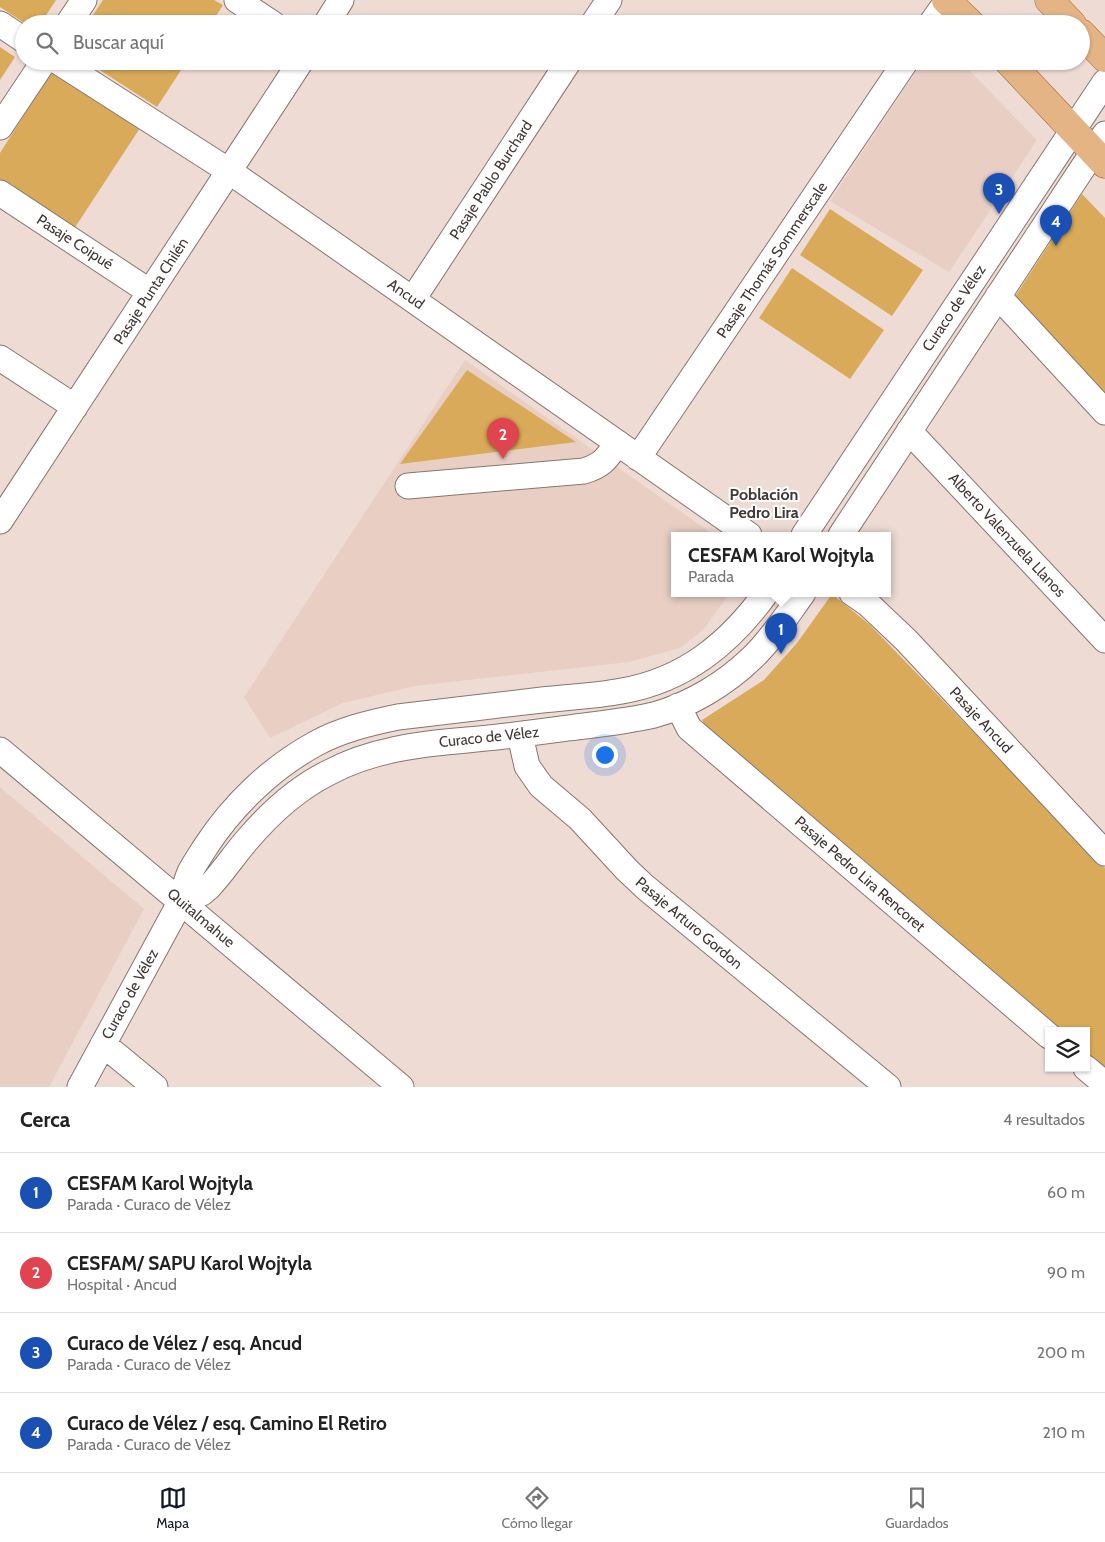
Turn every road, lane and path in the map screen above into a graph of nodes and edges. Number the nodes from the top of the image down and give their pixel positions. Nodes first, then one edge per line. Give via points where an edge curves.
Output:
1 (84, 0) edge
2 (237, 0) edge
3 (341, 0) edge
4 (609, 0) edge
5 (947, 0) edge
6 (1049, 0) edge
7 (74, 15) edge
8 (260, 15) edge
9 (332, 15) edge
10 (599, 15) edge
11 (937, 15) edge
12 (962, 15) edge
13 (1063, 15) edge
14 (0, 24) edge
15 (15, 34) edge
16 (1090, 42) edge
17 (1105, 58) edge
18 (38, 70) edge
19 (71, 70) edge
20 (295, 70) edge
21 (563, 70) edge
22 (900, 70) edge
23 (1016, 70) edge
24 (1105, 82) edge
25 (0, 127) edge
26 (1073, 130) junction
27 (1101, 150) edge
28 (230, 171) junction
29 (0, 193) edge
30 (150, 292) junction
31 (998, 296) junction
32 (412, 299) junction
33 (0, 358) edge
34 (75, 407) junction
35 (1105, 412) edge
36 (910, 431) junction
37 (618, 443) junction
38 (638, 458) junction
39 (408, 486) dead end
40 (0, 521) edge
41 (745, 532) edge
42 (806, 532) edge
43 (843, 532) edge
44 (763, 597) edge
45 (800, 597) edge
46 (858, 597) edge
47 (1105, 640) edge
48 (678, 706) junction
49 (520, 735) junction
50 (0, 750) edge
51 (1105, 853) edge
52 (181, 901) junction
53 (1045, 1033) edge
54 (102, 1044) junction
55 (1090, 1071) edge
56 (1105, 1084) edge
57 (80, 1087) edge
58 (155, 1087) edge
59 (402, 1087) edge
60 (888, 1087) edge

1 - 7 street
2 - 8 street
3 - 9 street
4 - 10 street
5 - 11 street
5 - 12 main road
6 - 13 main road
14 - 15 street
16 - 17 main road
18 - 25 street
19 - 28 street, Ancud
20 - 28 street, Pasaje Punta Chilén
21 - 32 street, Pasaje Pablo Burchard
22 - 38 street, Pasaje Thomás Sommerscale
23 - 26 main road
24 - 26 street, Curaco de Vélez
26 - 27 main road
26 - 42 street, Curaco de Vélez
27 - 31 street, Curaco de Vélez
28 - 30 street, Pasaje Punta Chilén
28 - 32 street, Ancud
29 - 30 street, Pasaje Coipué
30 - 34 street, Pasaje Punta Chilén
31 - 35 street
31 - 36 street, Curaco de Vélez
32 - 37 street, Ancud
33 - 34 street
34 - 40 street, Pasaje Punta Chilén
36 - 43 street, Curaco de Vélez
36 - 47 street, Alberto Valenzuela Llanos
37 - 38 street, Ancud
37 - 39 street via 606,460 584,471
38 - 41 street, Ancud
44 - 52 street, Curaco de Vélez via 726,640 693,664 660,680 622,691 398,717 344,731 315,744 271,774 234,809 190,872
45 - 48 street, Curaco de Vélez via 768,641 738,671
46 - 51 street, Pasaje Ancud via 906,640
48 - 49 street, Curaco de Vélez via 634,719
48 - 53 street, Pasaje Pedro Lira Rencoret via 689,728
49 - 52 street, Curaco de Vélez via 403,748 360,758 328,772 306,785 265,819 209,887
49 - 60 street, Pasaje Arturo Gordon via 527,766 541,786 580,819 644,887
50 - 52 street, Quitalmahue
52 - 54 street, Curaco de Vélez
52 - 59 street, Quitalmahue
54 - 57 street, Curaco de Vélez
54 - 58 street
55 - 56 street

